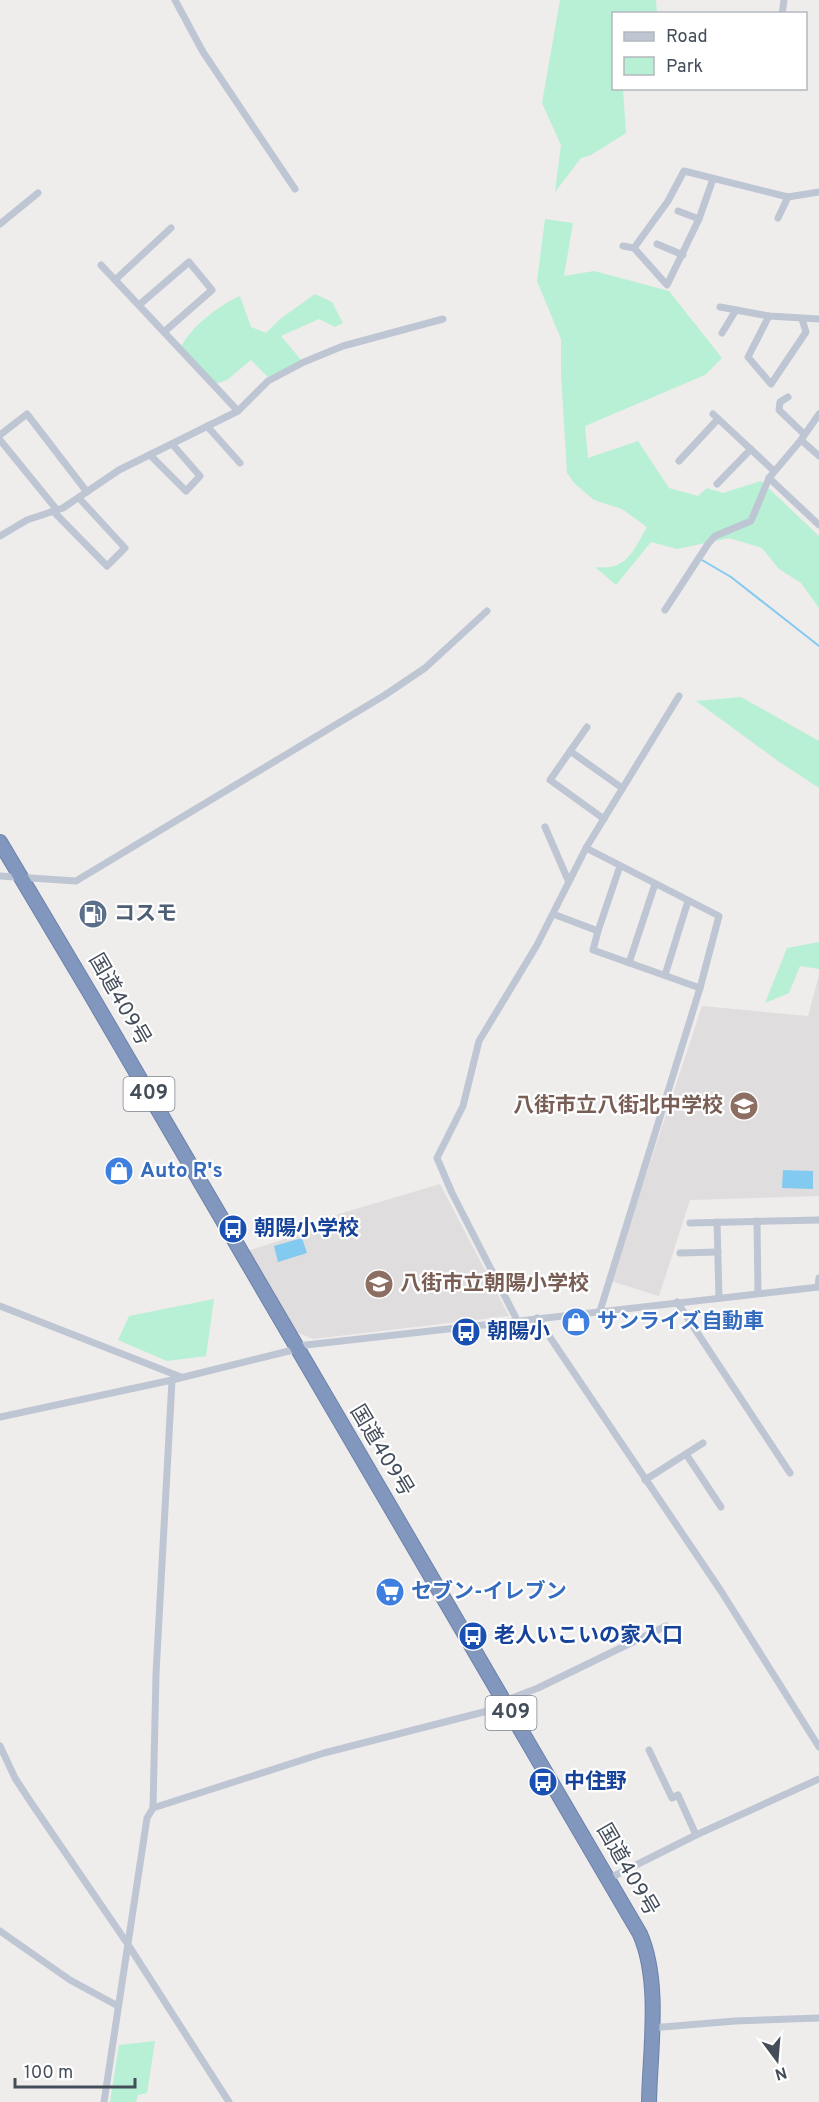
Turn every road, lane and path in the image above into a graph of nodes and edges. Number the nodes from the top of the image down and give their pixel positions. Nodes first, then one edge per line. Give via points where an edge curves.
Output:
1 (175, 0) edge
2 (713, 179) junction
3 (296, 189) dead end
4 (819, 192) edge
5 (38, 193) dead end
6 (788, 197) junction
7 (678, 211) dead end
8 (778, 218) dead end
9 (699, 219) junction
10 (0, 224) edge
11 (171, 228) dead end
12 (657, 244) dead end
13 (623, 246) dead end
14 (634, 248) junction
15 (683, 255) junction
16 (102, 265) dead end
17 (115, 280) junction
18 (139, 305) junction
19 (720, 307) dead end
20 (736, 310) junction
21 (769, 315) junction
22 (443, 319) dead end
23 (802, 319) junction
24 (819, 320) edge
25 (164, 332) junction
26 (722, 333) dead end
27 (788, 397) dead end
28 (238, 411) junction
29 (819, 414) edge
30 (207, 426) junction
31 (0, 435) edge
32 (802, 437) junction
33 (0, 440) edge
34 (172, 444) junction
35 (751, 449) junction
36 (150, 455) junction
37 (819, 456) edge
38 (679, 461) dead end
39 (240, 463) dead end
40 (774, 471) junction
41 (769, 478) junction
42 (717, 484) dead end
43 (87, 492) junction
44 (78, 498) junction
45 (55, 511) junction
46 (819, 525) edge
47 (0, 536) edge
48 (665, 610) dead end
49 (487, 611) dead end
50 (679, 696) dead end
51 (587, 727) dead end
52 (570, 751) junction
53 (622, 788) junction
54 (604, 819) junction
55 (545, 827) dead end
56 (0, 842) edge
57 (586, 849) junction
58 (620, 866) junction
59 (0, 876) edge
60 (21, 876) junction
61 (568, 880) junction
62 (655, 884) junction
63 (688, 901) junction
64 (553, 914) junction
65 (598, 931) junction
66 (629, 963) junction
67 (665, 975) junction
68 (700, 988) junction
69 (819, 1220) edge
70 (757, 1221) junction
71 (717, 1222) junction
72 (690, 1223) dead end
73 (718, 1252) junction
74 (680, 1253) dead end
75 (819, 1278) edge
76 (818, 1287) edge
77 (758, 1293) junction
78 (719, 1298) junction
79 (677, 1302) junction
80 (0, 1306) edge
81 (600, 1311) junction
82 (537, 1318) junction
83 (517, 1320) junction
84 (296, 1348) junction
85 (181, 1377) junction
86 (172, 1380) junction
87 (0, 1418) edge
88 (703, 1443) dead end
89 (686, 1454) junction
90 (790, 1473) dead end
91 (645, 1480) junction
92 (721, 1507) dead end
93 (666, 1626) dead end
94 (506, 1703) junction
95 (0, 1746) edge
96 (819, 1748) edge
97 (649, 1750) dead end
98 (819, 1779) edge
99 (153, 1808) junction
100 (696, 1835) junction
101 (608, 1879) junction
102 (0, 1931) edge
103 (127, 1943) junction
104 (118, 2006) junction
105 (819, 2018) edge
106 (651, 2028) junction
107 (104, 2102) edge
108 (229, 2102) edge
109 (649, 2102) edge

1 - 3 street via 203,52
2 - 6 street
2 - 9 street
2 - 14 street via 684,171
4 - 6 street
5 - 10 street
6 - 8 street
7 - 9 street
9 - 15 street
11 - 17 street
12 - 15 street
13 - 14 street
14 - 15 street via 667,285
16 - 17 street
17 - 18 street
18 - 25 street
18 - 25 street via 189,262 212,290
19 - 20 street
20 - 21 street
20 - 26 street
21 - 23 street
21 - 23 street via 748,357 771,384 806,332
22 - 28 street via 344,346 304,362 267,381
23 - 24 street
25 - 28 street
27 - 32 street via 780,402 779,410
28 - 30 street
29 - 32 street
30 - 34 street
30 - 39 street
31 - 43 street via 27,414
32 - 37 street
32 - 40 street
33 - 45 street
34 - 36 street
34 - 36 street via 200,476 186,491
35 - 38 street via 716,416
35 - 40 street
35 - 42 street
36 - 43 street
40 - 41 street
41 - 46 street
41 - 48 street via 751,521 715,536
43 - 44 street
44 - 45 street
44 - 45 street via 125,548 107,566
45 - 47 street via 27,520
49 - 60 street via 425,668 385,695 76,881
50 - 53 street
51 - 52 street
52 - 53 street
52 - 54 street via 550,780
53 - 54 street
54 - 57 street
55 - 61 street
56 - 60 highway, 国道409号 / 409
57 - 58 street
57 - 61 street
58 - 62 street
58 - 65 street
59 - 60 street
60 - 84 highway, 国道409号 / 409
61 - 64 street
62 - 63 street
62 - 66 street
63 - 67 street
63 - 68 street via 719,916
64 - 65 street
64 - 83 street via 479,1041 463,1106 437,1158
65 - 66 street via 593,950
66 - 67 street
67 - 68 street
68 - 81 street
69 - 70 street
70 - 71 street
70 - 77 street
71 - 72 street
71 - 73 street
73 - 74 street
73 - 78 street
75 - 76 street
76 - 77 street
77 - 78 street
78 - 79 street
79 - 81 street
79 - 90 street
80 - 85 street
81 - 82 street
82 - 83 street
82 - 91 street
83 - 84 street
84 - 85 street
84 - 94 highway, 国道409号 / 409
85 - 86 street
86 - 87 street
86 - 99 street
88 - 89 street
89 - 91 street
89 - 92 street
91 - 96 street via 721,1591
93 - 94 street
94 - 99 street via 324,1753
94 - 101 highway, 国道409号 / 409
95 - 103 street via 15,1778
97 - 100 street via 672,1798 678,1795
98 - 100 street
99 - 103 street via 147,1818
100 - 101 street
101 - 106 highway, 国道409号 / 409 via 640,1934 649,1959
102 - 104 street via 70,1980
103 - 104 street
103 - 108 street
104 - 107 street
105 - 106 street
106 - 109 highway, 国道409号 / 409

